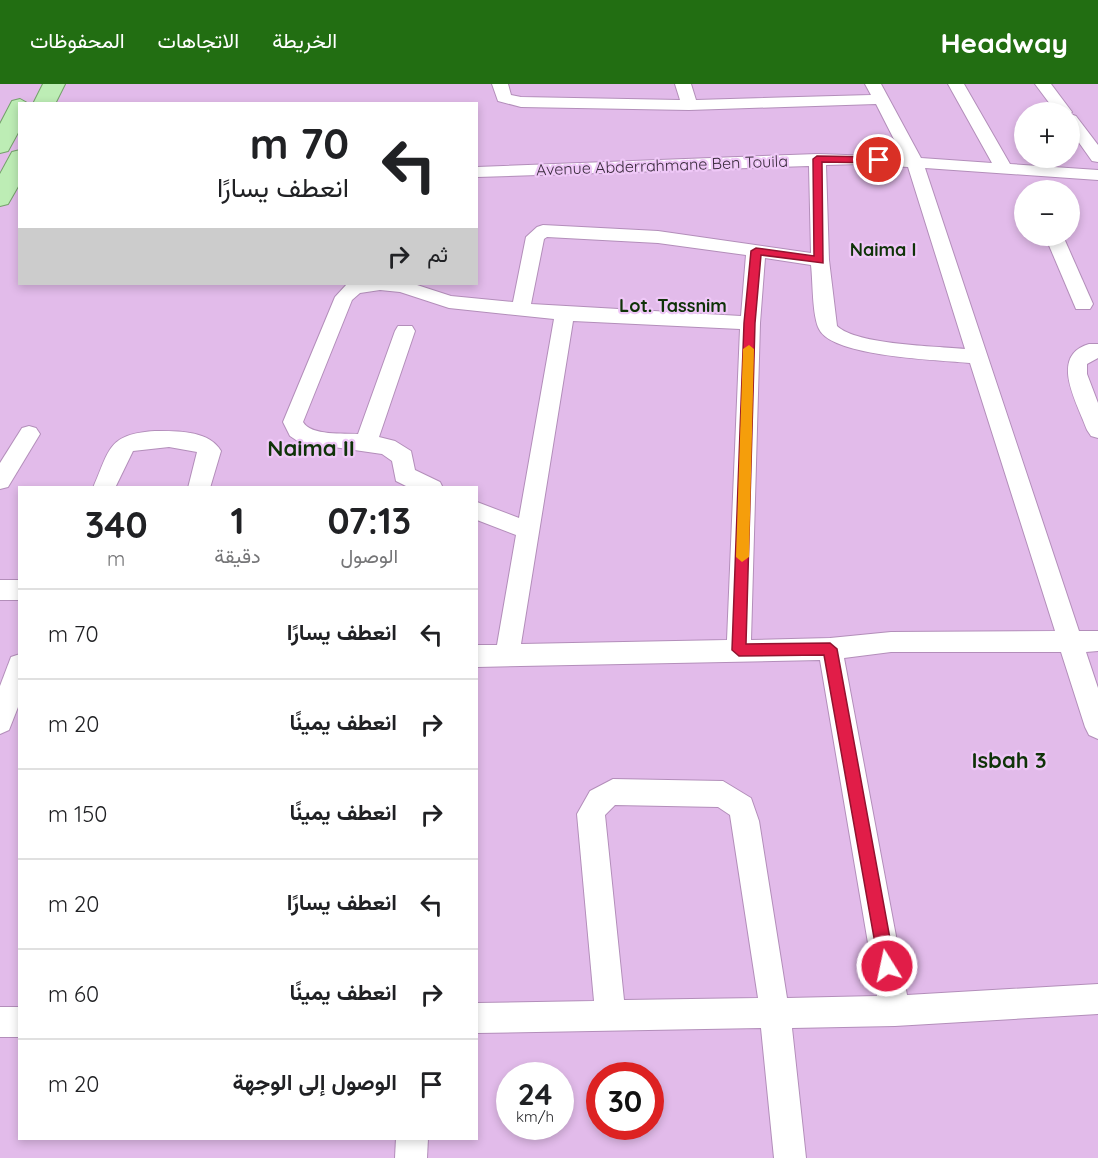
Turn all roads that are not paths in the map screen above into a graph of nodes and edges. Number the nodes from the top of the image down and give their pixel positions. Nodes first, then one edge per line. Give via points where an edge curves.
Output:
1 (30, 84) edge
2 (54, 84) edge
3 (500, 84) edge
4 (594, 84) edge
5 (683, 84) edge
6 (956, 84) edge
7 (1043, 84) edge
8 (877, 92) edge
9 (21, 102) edge
10 (45, 102) edge
11 (1056, 102) edge
12 (596, 104) junction
13 (689, 105) junction
14 (18, 109) edge
15 (1080, 133) edge
16 (0, 146) edge
17 (1098, 157) edge
18 (817, 159) junction
19 (18, 163) edge
20 (915, 163) junction
21 (1005, 170) junction
22 (1027, 171) junction
23 (478, 172) edge
24 (1098, 175) edge
25 (1031, 180) edge
26 (10, 186) edge
27 (1058, 246) edge
28 (756, 251) junction
29 (820, 260) junction
30 (363, 285) edge
31 (402, 285) edge
32 (1083, 304) dead end
33 (521, 309) junction
34 (565, 314) junction
35 (750, 323) junction
36 (405, 331) dead end
37 (1098, 351) edge
38 (978, 357) junction
39 (1098, 430) edge
40 (29, 434) dead end
41 (366, 443) junction
42 (0, 481) edge
43 (403, 481) edge
44 (105, 486) edge
45 (200, 486) edge
46 (424, 486) edge
47 (478, 511) edge
48 (527, 530) junction
49 (0, 590) edge
50 (18, 590) edge
51 (1069, 640) junction
52 (1098, 641) edge
53 (830, 649) junction
54 (739, 650) junction
55 (507, 655) junction
56 (478, 656) edge
57 (0, 664) edge
58 (18, 665) edge
59 (18, 671) edge
60 (0, 722) edge
61 (1098, 727) edge
62 (1098, 999) edge
63 (895, 1011) junction
64 (610, 1014) junction
65 (775, 1014) junction
66 (478, 1018) edge
67 (0, 1022) edge
68 (18, 1022) edge
69 (412, 1140) edge
70 (411, 1158) edge
71 (790, 1158) edge

1 - 9 main road
2 - 10 main road
3 - 12 street via 504,98 513,101
4 - 12 street
5 - 13 street
6 - 21 street
7 - 11 street
8 - 13 street
8 - 20 street
12 - 13 street
14 - 16 main road
15 - 17 street
18 - 20 street, Avenue Abderrahmane Ben Touila
18 - 23 street, Avenue Abderrahmane Ben Touila
18 - 29 street
19 - 26 main road
20 - 21 street, Avenue Abderrahmane Ben Touila
20 - 38 street
21 - 22 street, Avenue Abderrahmane Ben Touila
22 - 24 street, Avenue Abderrahmane Ben Touila
22 - 25 street
27 - 32 street
28 - 29 street
28 - 33 street via 658,237 543,231 535,237
28 - 35 street
29 - 38 street via 825,316 828,328 838,338 881,348
30 - 41 street via 344,297 293,422 298,433 310,438
31 - 33 street via 449,302
33 - 34 street
34 - 35 street
34 - 48 street
35 - 54 street
36 - 41 street
37 - 39 street via 1089,351 1077,362 1077,374
38 - 51 street
40 - 42 street
41 - 43 street via 387,447 403,457
43 - 46 street
44 - 45 street via 122,448 139,439 207,446 210,451
47 - 48 street
48 - 55 street
49 - 50 street
51 - 52 street
51 - 53 street via 891,642
51 - 61 street
53 - 54 street
53 - 63 street
54 - 55 street
55 - 56 street
57 - 58 street
59 - 60 street
62 - 63 street
63 - 65 street
64 - 65 street
64 - 65 street via 591,814 602,797 614,792 723,794 741,807
64 - 66 street
65 - 71 street
67 - 68 street
69 - 70 street

